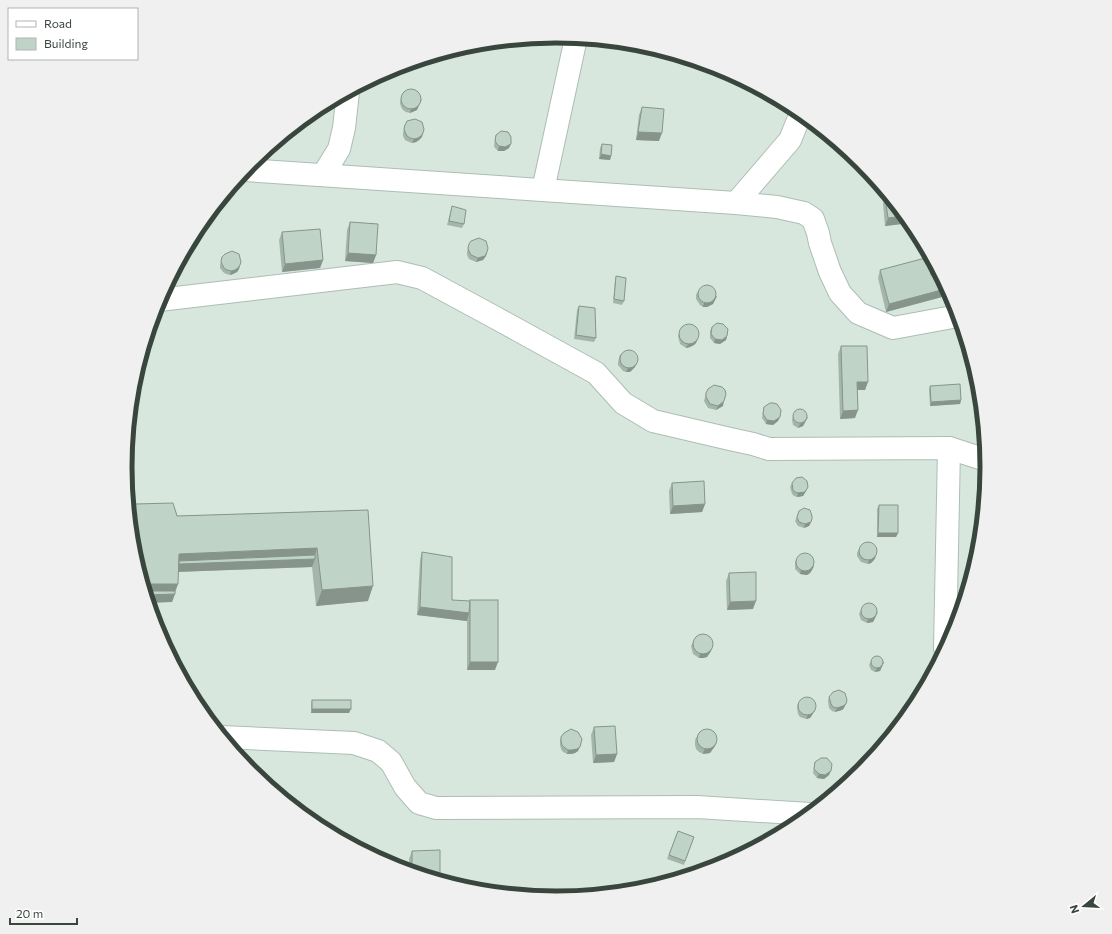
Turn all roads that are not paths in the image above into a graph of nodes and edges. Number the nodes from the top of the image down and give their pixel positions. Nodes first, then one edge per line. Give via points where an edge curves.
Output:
1 (575, 44) edge
2 (347, 98) edge
3 (799, 119) edge
4 (253, 170) edge
5 (323, 175) junction
6 (543, 190) junction
7 (736, 203) junction
8 (167, 299) edge
9 (952, 317) edge
10 (949, 448) junction
11 (980, 458) edge
12 (945, 635) edge
13 (230, 737) edge
14 (800, 813) edge

1 - 6 street
2 - 5 street via 339,149
3 - 7 street via 790,140
4 - 5 street
5 - 6 street
6 - 7 street
7 - 9 street via 804,213 813,219 836,286 858,312 892,328
8 - 10 street via 396,272 422,278 596,373 623,403 653,421 769,449
10 - 11 street
10 - 12 street
13 - 14 street via 354,743 378,751 391,762 405,787 419,803 436,808 697,808

